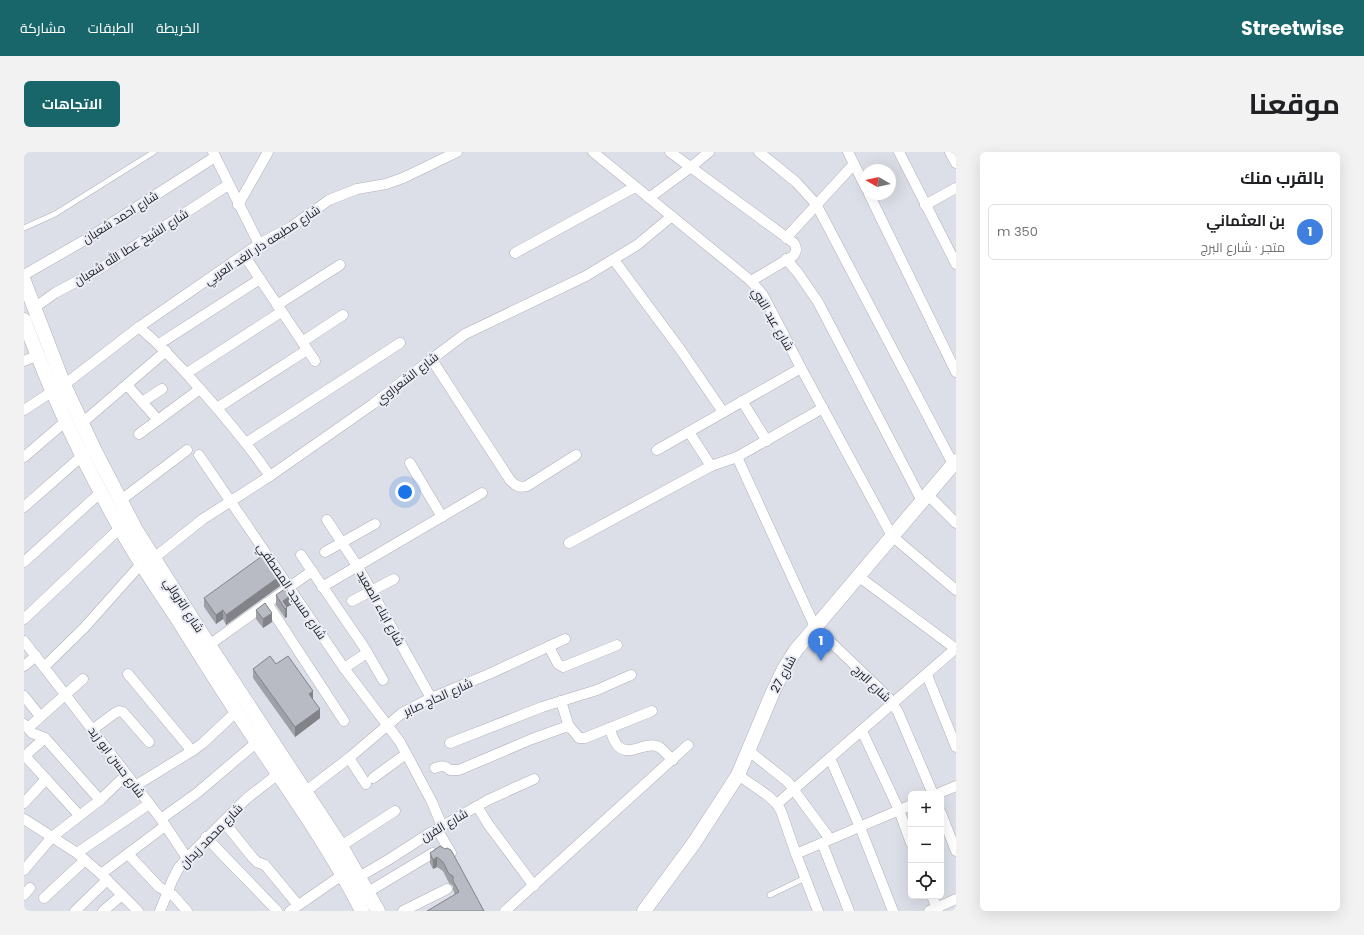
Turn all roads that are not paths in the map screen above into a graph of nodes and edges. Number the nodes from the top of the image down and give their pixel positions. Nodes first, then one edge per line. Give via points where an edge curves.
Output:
1 (154, 152) edge
2 (268, 152) edge
3 (457, 152) edge
4 (593, 152) edge
5 (670, 152) edge
6 (709, 152) edge
7 (759, 152) edge
8 (848, 152) edge
9 (899, 152) edge
10 (950, 152) edge
11 (214, 155) edge
12 (956, 163) edge
13 (854, 164) junction
14 (691, 167) junction
15 (860, 176) edge
16 (228, 185) junction
17 (635, 187) junction
18 (956, 188) edge
19 (649, 198) junction
20 (872, 200) edge
21 (816, 204) junction
22 (238, 205) junction
23 (925, 205) junction
24 (672, 216) junction
25 (24, 228) edge
26 (786, 238) junction
27 (258, 244) junction
28 (515, 253) dead end
29 (244, 255) junction
30 (614, 260) junction
31 (786, 260) junction
32 (956, 264) edge
33 (340, 265) dead end
34 (24, 275) edge
35 (260, 279) junction
36 (24, 281) edge
37 (751, 281) junction
38 (34, 308) junction
39 (279, 308) junction
40 (343, 315) dead end
41 (24, 320) edge
42 (139, 328) junction
43 (400, 343) dead end
44 (304, 346) junction
45 (162, 348) junction
46 (38, 355) junction
47 (432, 360) junction
48 (314, 361) dead end
49 (24, 362) edge
50 (801, 368) junction
51 (956, 372) edge
52 (187, 373) junction
53 (127, 385) junction
54 (58, 388) junction
55 (162, 388) dead end
56 (200, 389) junction
57 (742, 401) junction
58 (142, 402) junction
59 (217, 408) junction
60 (822, 408) junction
61 (24, 410) edge
62 (722, 412) junction
63 (158, 420) junction
64 (66, 421) junction
65 (82, 423) junction
66 (689, 432) junction
67 (139, 434) dead end
68 (767, 440) junction
69 (246, 443) junction
70 (187, 450) dead end
71 (657, 450) dead end
72 (199, 455) dead end
73 (576, 455) dead end
74 (82, 456) junction
75 (24, 457) edge
76 (737, 458) junction
77 (955, 462) edge
78 (410, 463) dead end
79 (711, 466) junction
80 (270, 476) junction
81 (101, 492) junction
82 (482, 493) dead end
83 (924, 498) junction
84 (121, 500) junction
85 (230, 501) junction
86 (24, 507) edge
87 (442, 517) junction
88 (327, 520) dead end
89 (956, 523) edge
90 (375, 524) dead end
91 (120, 528) junction
92 (892, 536) junction
93 (343, 543) junction
94 (569, 543) dead end
95 (325, 552) dead end
96 (301, 555) dead end
97 (148, 561) junction
98 (24, 562) edge
99 (358, 567) junction
100 (312, 571) junction
101 (858, 576) junction
102 (394, 579) dead end
103 (290, 587) junction
104 (322, 587) junction
105 (956, 590) edge
106 (371, 591) junction
107 (352, 601) dead end
108 (266, 604) junction
109 (24, 619) edge
110 (815, 627) junction
111 (565, 639) dead end
112 (24, 641) edge
113 (210, 645) junction
114 (617, 645) dead end
115 (549, 646) junction
116 (956, 649) edge
117 (367, 653) junction
118 (36, 656) junction
119 (24, 666) edge
120 (44, 667) junction
121 (344, 668) junction
122 (128, 674) dead end
123 (926, 674) junction
124 (631, 675) dead end
125 (83, 679) dead end
126 (383, 680) dead end
127 (66, 694) junction
128 (24, 696) edge
129 (431, 698) junction
130 (561, 701) junction
131 (893, 704) junction
132 (652, 710) dead end
133 (236, 712) junction
134 (40, 716) junction
135 (344, 721) dead end
136 (388, 724) junction
137 (26, 726) edge
138 (570, 727) junction
139 (609, 728) junction
140 (92, 730) junction
141 (862, 731) junction
142 (45, 738) junction
143 (149, 742) dead end
144 (257, 742) junction
145 (450, 742) dead end
146 (688, 745) dead end
147 (956, 747) edge
148 (192, 751) junction
149 (749, 751) junction
150 (406, 754) junction
151 (349, 758) junction
152 (830, 758) junction
153 (673, 760) junction
154 (435, 768) dead end
155 (278, 774) junction
156 (126, 775) junction
157 (738, 775) junction
158 (46, 779) junction
159 (534, 779) dead end
160 (135, 786) junction
161 (956, 786) edge
162 (794, 788) junction
163 (932, 791) edge
164 (944, 791) edge
165 (306, 792) junction
166 (100, 800) junction
167 (24, 803) edge
168 (149, 804) junction
169 (777, 804) junction
170 (477, 806) junction
171 (908, 806) edge
172 (898, 810) junction
173 (394, 811) dead end
174 (79, 815) junction
175 (24, 819) edge
176 (944, 821) edge
177 (163, 822) junction
178 (224, 822) junction
179 (440, 827) junction
180 (860, 827) junction
181 (908, 835) edge
182 (52, 837) junction
183 (206, 837) junction
184 (826, 841) junction
185 (340, 846) junction
186 (956, 851) edge
187 (77, 853) junction
188 (433, 853) edge
189 (451, 853) edge
190 (128, 854) junction
191 (796, 854) junction
192 (187, 858) junction
193 (85, 860) junction
194 (24, 870) edge
195 (342, 875) junction
196 (104, 877) junction
197 (359, 877) junction
198 (805, 878) junction
199 (534, 886) junction
200 (447, 889) dead end
201 (168, 892) junction
202 (368, 892) junction
203 (122, 895) junction
204 (770, 895) dead end
205 (44, 898) dead end
206 (932, 899) edge
207 (956, 899) edge
208 (294, 908) edge
209 (934, 910) edge
210 (75, 911) edge
211 (103, 911) edge
212 (138, 911) edge
213 (160, 911) edge
214 (187, 911) edge
215 (277, 911) edge
216 (362, 911) edge
217 (378, 911) edge
218 (403, 911) edge
219 (506, 911) edge
220 (644, 911) edge
221 (818, 911) edge
222 (849, 911) edge
223 (893, 911) edge

1 - 25 lane via 54,214
2 - 22 street
3 - 27 street, شارع مطبعه دار الغد العربي via 395,182 343,194 316,208 291,227
4 - 17 street, شارع عبد النبي
5 - 14 street
6 - 14 street
7 - 21 street via 796,182
8 - 13 street
9 - 23 street
10 - 12 street
11 - 16 street
11 - 34 street, شارع احمد شعبان via 90,237
13 - 15 street
13 - 21 street
14 - 19 street
14 - 26 street
16 - 22 street
16 - 38 street, شارع الشيخ عطا الله شعبان via 98,270 50,296
17 - 19 street, شارع عبد النبي
17 - 28 street
18 - 23 street
19 - 24 street, شارع عبد النبي
20 - 51 street
21 - 26 street
21 - 77 street
22 - 27 street
23 - 32 street
24 - 30 street, شارع الشعراوي
24 - 37 street, شارع عبد النبي
26 - 31 street via 796,247 796,252
27 - 29 street, شارع مطبعه دار الغد العربي
29 - 35 street
29 - 42 street, شارع مطبعه دار الغد العربي
30 - 47 street, شارع الشعراوي via 465,334
30 - 62 street
31 - 37 street
31 - 83 street via 818,302
33 - 39 street
35 - 39 street
35 - 45 street
36 - 38 street, شارع التروللي
37 - 50 street, شارع عبد النبي via 771,310
38 - 54 street, شارع التروللي
39 - 44 street
39 - 52 street
40 - 44 street
41 - 46 street, شارع التروللي
42 - 45 street
42 - 54 street, شارع مطبعه دار الغد العربي
43 - 69 street
44 - 48 street
44 - 59 street
45 - 52 street
45 - 53 street
46 - 49 street
46 - 54 street, شارع التروللي
47 - 73 street via 515,485 521,488 527,486
47 - 80 street, شارع الشعراوي
50 - 57 street
50 - 60 street, شارع عبد النبي
52 - 56 street
53 - 58 street
53 - 65 street
54 - 61 street, شارع مطبعه دار الغد العربي
54 - 64 street, شارع التروللي
54 - 65 street, شارع التروللي
55 - 58 street
56 - 59 street
56 - 63 street
57 - 62 street
57 - 68 street
58 - 63 street
59 - 69 street
60 - 68 street
60 - 92 street, شارع عبد النبي
62 - 66 street
63 - 67 street
64 - 74 street, شارع التروللي
64 - 75 street
65 - 84 street, شارع التروللي
66 - 71 street
66 - 79 street
68 - 76 street
69 - 80 street
70 - 84 street
72 - 85 street, شارع مسجد المصطفي
74 - 81 street, شارع التروللي
74 - 86 street
76 - 79 street
76 - 110 street
77 - 83 street, شارع 27
78 - 87 street
79 - 94 street
80 - 85 street, شارع الشعراوي
81 - 91 street, شارع التروللي
81 - 98 street
82 - 87 street
83 - 89 street
83 - 92 street, شارع 27
84 - 97 street, شارع التروللي
85 - 97 street, شارع الشعراوي
85 - 103 street, شارع مسجد المصطفي
87 - 99 street
88 - 93 street, شارع ابناء الصعيد
90 - 93 street
91 - 97 street, شارع التروللي
91 - 109 street
92 - 101 street, شارع 27
92 - 105 street
93 - 95 street
93 - 99 street, شارع ابناء الصعيد
96 - 100 street
97 - 113 street, شارع التروللي
97 - 120 street, شارع الشعراوي
97 - 133 street, شارع التروللي
99 - 104 street
99 - 106 street, شارع ابناء الصعيد
100 - 103 street
100 - 104 street
101 - 110 street, شارع 27
101 - 116 street
102 - 106 street
103 - 108 street
103 - 121 street, شارع مسجد المصطفي
104 - 117 street
106 - 107 street
106 - 129 street, شارع ابناء الصعيد
108 - 113 street
108 - 135 street
110 - 131 street, شارع البرج
110 - 149 street, شارع 27 via 784,669
111 - 115 street, شارع الحاج صابر
112 - 118 street, شارع حسن ابو زيد
113 - 165 street, شارع التروللي
114 - 115 street via 563,667 558,664
115 - 129 street, شارع الحاج صابر
116 - 123 street
117 - 121 street
117 - 126 street
118 - 119 street
118 - 120 street, شارع حسن ابو زيد
120 - 127 street, شارع حسن ابو زيد
121 - 136 street, شارع مسجد المصطفي
122 - 148 street
123 - 131 street
123 - 147 street
124 - 130 street via 597,690
125 - 127 street
127 - 134 street
127 - 140 street, شارع حسن ابو زيد
128 - 134 street
129 - 136 street, شارع الحاج صابر via 402,713
130 - 138 street
130 - 145 street
131 - 141 street
131 - 163 street, شارع البرج
132 - 139 street
133 - 144 street, شارع التروللي
133 - 148 street
134 - 137 street
136 - 150 street, شارع مسجد المصطفي
136 - 151 street, شارع الحاج صابر
137 - 142 street via 38,736
138 - 139 street via 577,737 582,739
138 - 154 street via 532,739 459,770 450,770 442,766
139 - 153 street via 616,743 624,750 653,745
140 - 143 street via 119,711 123,712
140 - 156 street, شارع حسن ابو زيد
141 - 152 street
141 - 172 street
142 - 158 street via 26,757
142 - 166 street
144 - 155 street, شارع التروللي
144 - 177 street
146 - 153 street
148 - 160 street
149 - 157 street, شارع 27
149 - 162 street
150 - 151 street via 370,781
150 - 179 street, شارع مسجد المصطفي via 432,802
151 - 165 street, شارع الحاج صابر
152 - 162 street
152 - 180 street
153 - 199 street
155 - 178 street, شارع محمد زيدان via 246,799
155 - 195 street, شارع التروللي
156 - 160 street, شارع حسن ابو زيد
156 - 166 street
157 - 169 street
157 - 220 street, شارع 27 via 694,843
158 - 167 street
158 - 174 street
159 - 170 street, شارع الفرن
160 - 168 street, شارع حسن ابو زيد
161 - 164 street
162 - 169 street
162 - 184 street
165 - 185 street, شارع التروللي
166 - 174 street
168 - 177 street, شارع حسن ابو زيد
168 - 187 street
169 - 191 street
170 - 179 street, شارع الفرن
170 - 199 street
171 - 172 street
172 - 180 street
172 - 181 street
173 - 185 street
174 - 182 street
175 - 182 street
176 - 186 street
177 - 190 street
177 - 192 street, شارع حسن ابو زيد
178 - 183 street, شارع محمد زيدان
178 - 208 street via 253,858 265,865
179 - 189 street, شارع مسجد المصطفي
179 - 197 street, شارع الفرن
180 - 184 street
180 - 223 street
182 - 187 street
182 - 194 street
183 - 192 street, شارع محمد زيدان
183 - 215 street
184 - 191 street
184 - 222 street
185 - 197 street, شارع التروللي
187 - 193 street
188 - 202 street
190 - 196 street
190 - 201 street via 159,887
191 - 198 street
192 - 201 street, شارع محمد زيدان via 178,869
193 - 196 street
193 - 205 street
195 - 208 street
195 - 216 street, شارع التروللي
196 - 203 street
196 - 210 street
197 - 202 street, شارع التروللي
198 - 204 lane
198 - 221 street
199 - 219 street
200 - 218 street
201 - 213 street, شارع محمد زيدان
201 - 214 street
202 - 217 street, شارع التروللي
203 - 211 street
203 - 212 street
206 - 209 street
207 - 209 street

